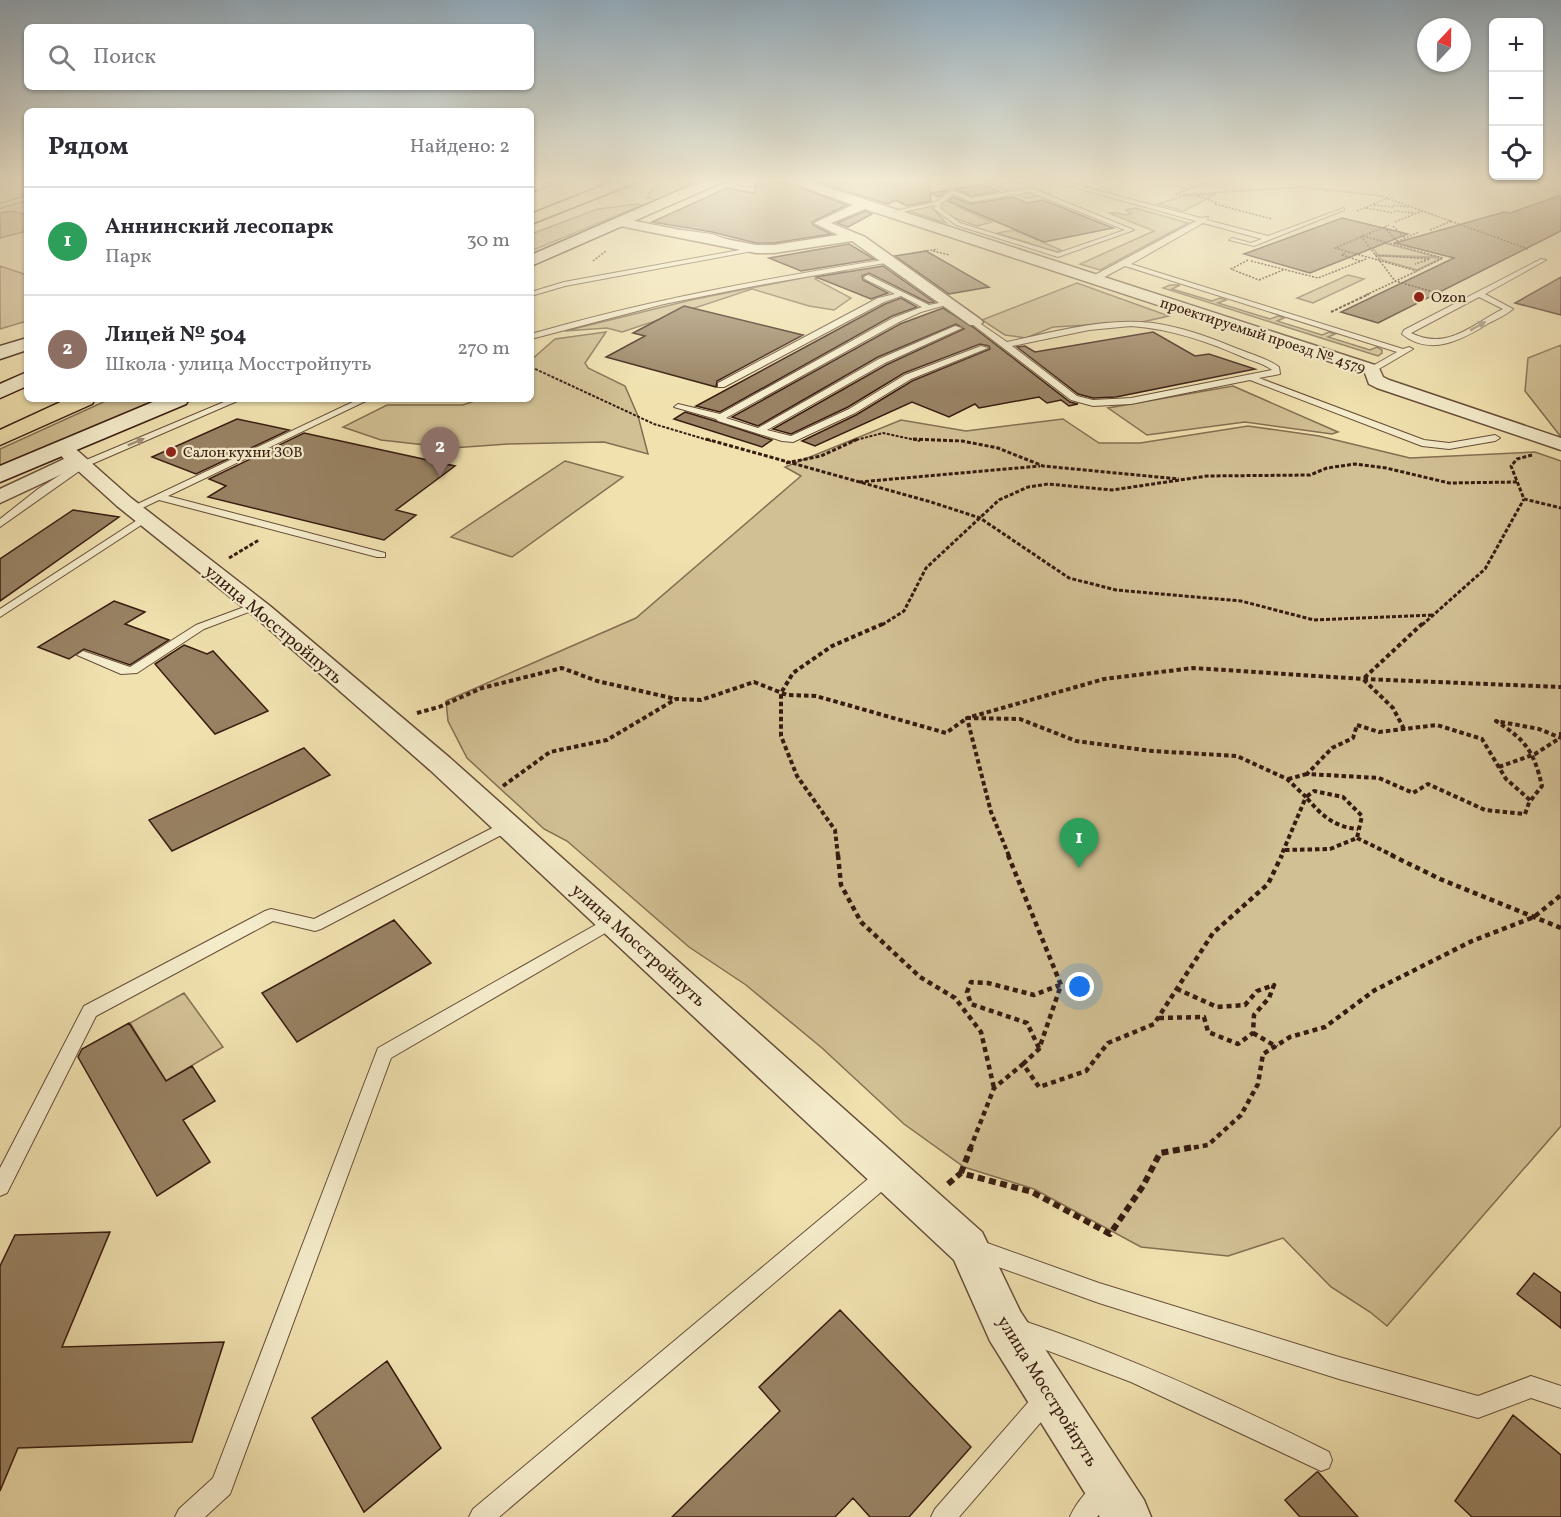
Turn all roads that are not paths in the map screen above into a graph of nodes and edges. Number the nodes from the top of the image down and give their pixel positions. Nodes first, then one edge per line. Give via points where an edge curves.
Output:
1 (561, 250) edge
2 (755, 250) edge
3 (873, 250) edge
4 (1006, 250) edge
5 (1041, 250) edge
6 (1073, 250) edge
7 (1150, 250) edge
8 (534, 260) edge
9 (1543, 260) dead end
10 (889, 261) junction
11 (1128, 262) junction
12 (868, 277) dead end
13 (1094, 279) junction
14 (534, 293) edge
15 (901, 294) junction
16 (1478, 294) junction
17 (949, 303) junction
18 (929, 308) junction
19 (975, 322) joint
20 (958, 328) dead end
21 (534, 335) edge
22 (1424, 341) junction
23 (24, 345) edge
24 (1006, 345) junction
25 (984, 348) dead end
26 (1404, 352) junction
27 (0, 353) edge
28 (1372, 370) junction
29 (1252, 378) junction
30 (24, 380) edge
31 (720, 385) dead end
32 (0, 392) edge
33 (24, 402) edge
34 (78, 402) edge
35 (173, 402) edge
36 (230, 402) edge
37 (360, 402) edge
38 (678, 407) dead end
39 (0, 413) edge
40 (721, 417) junction
41 (759, 431) junction
42 (0, 438) edge
43 (1495, 438) dead end
44 (1561, 444) edge
45 (74, 458) junction
46 (0, 475) edge
47 (0, 497) edge
48 (146, 508) junction
49 (0, 524) edge
50 (381, 555) dead end
51 (255, 606) junction
52 (0, 614) edge
53 (83, 655) dead end
54 (508, 825) junction
55 (613, 921) junction
56 (889, 1174) junction
57 (0, 1187) edge
58 (968, 1246) junction
59 (1005, 1326) junction
60 (1049, 1395) junction
61 (1561, 1397) edge
62 (1321, 1460) dead end
63 (1108, 1487) junction
64 (187, 1517) edge
65 (481, 1517) edge
66 (943, 1517) edge
67 (1082, 1517) edge
68 (1127, 1517) edge

1 - 8 main road
2 - 14 lane via 564,284
3 - 10 street
4 - 13 street, проектируемый проезд № 4579
5 - 6 lane via 1058,255
7 - 11 lane
9 - 16 lane
10 - 17 street
10 - 21 lane via 625,310
11 - 13 lane
11 - 26 lane via 1134,269
12 - 15 lane
13 - 28 street, проектируемый проезд № 4579
15 - 18 lane
15 - 31 lane via 881,300
16 - 22 lane via 1405,333
22 -> 16 lane via 1446,343 1509,309
17 - 18 lane
17 - 19 street
18 - 40 lane via 896,320
19 - 24 lane
20 - 41 lane via 882,361
22 - 26 lane
23 - 27 main road
24 - 29 lane via 1074,398 1093,403 1131,401
24 - 29 lane via 1059,334 1166,327 1277,369 1273,374
25 - 41 lane via 908,377 852,411 793,439
26 - 28 lane
28 - 44 street, проектируемый проезд № 4579 via 1375,380 1383,384
29 - 43 lane via 1422,442 1449,447
30 - 32 main road
33 - 39 main road
34 - 42 main road
35 - 45 main road
45 -> 36 lane
37 - 48 lane
38 - 40 lane
40 - 41 lane
45 - 46 main road
45 - 47 street
45 - 48 street, улица Мосстройпуть
45 - 49 lane via 42,491
48 - 50 lane
48 - 51 street, улица Мосстройпуть
48 - 52 lane
51 - 53 lane via 200,627 133,670 125,671
51 - 54 street, улица Мосстройпуть
54 - 55 street, улица Мосстройпуть
54 - 57 lane via 315,925 271,915 90,1011
55 - 56 street, улица Мосстройпуть
55 - 64 lane via 384,1053 222,1486
56 - 58 street, улица Мосстройпуть
56 - 65 lane
58 - 59 street, улица Мосстройпуть
58 - 61 lane via 1099,1293 1478,1407 1531,1387
59 - 60 street, улица Мосстройпуть
59 - 62 lane via 1118,1364
60 - 63 street, улица Мосстройпуть
60 - 66 lane
63 - 67 lane
63 - 68 street, улица Мосстройпуть

